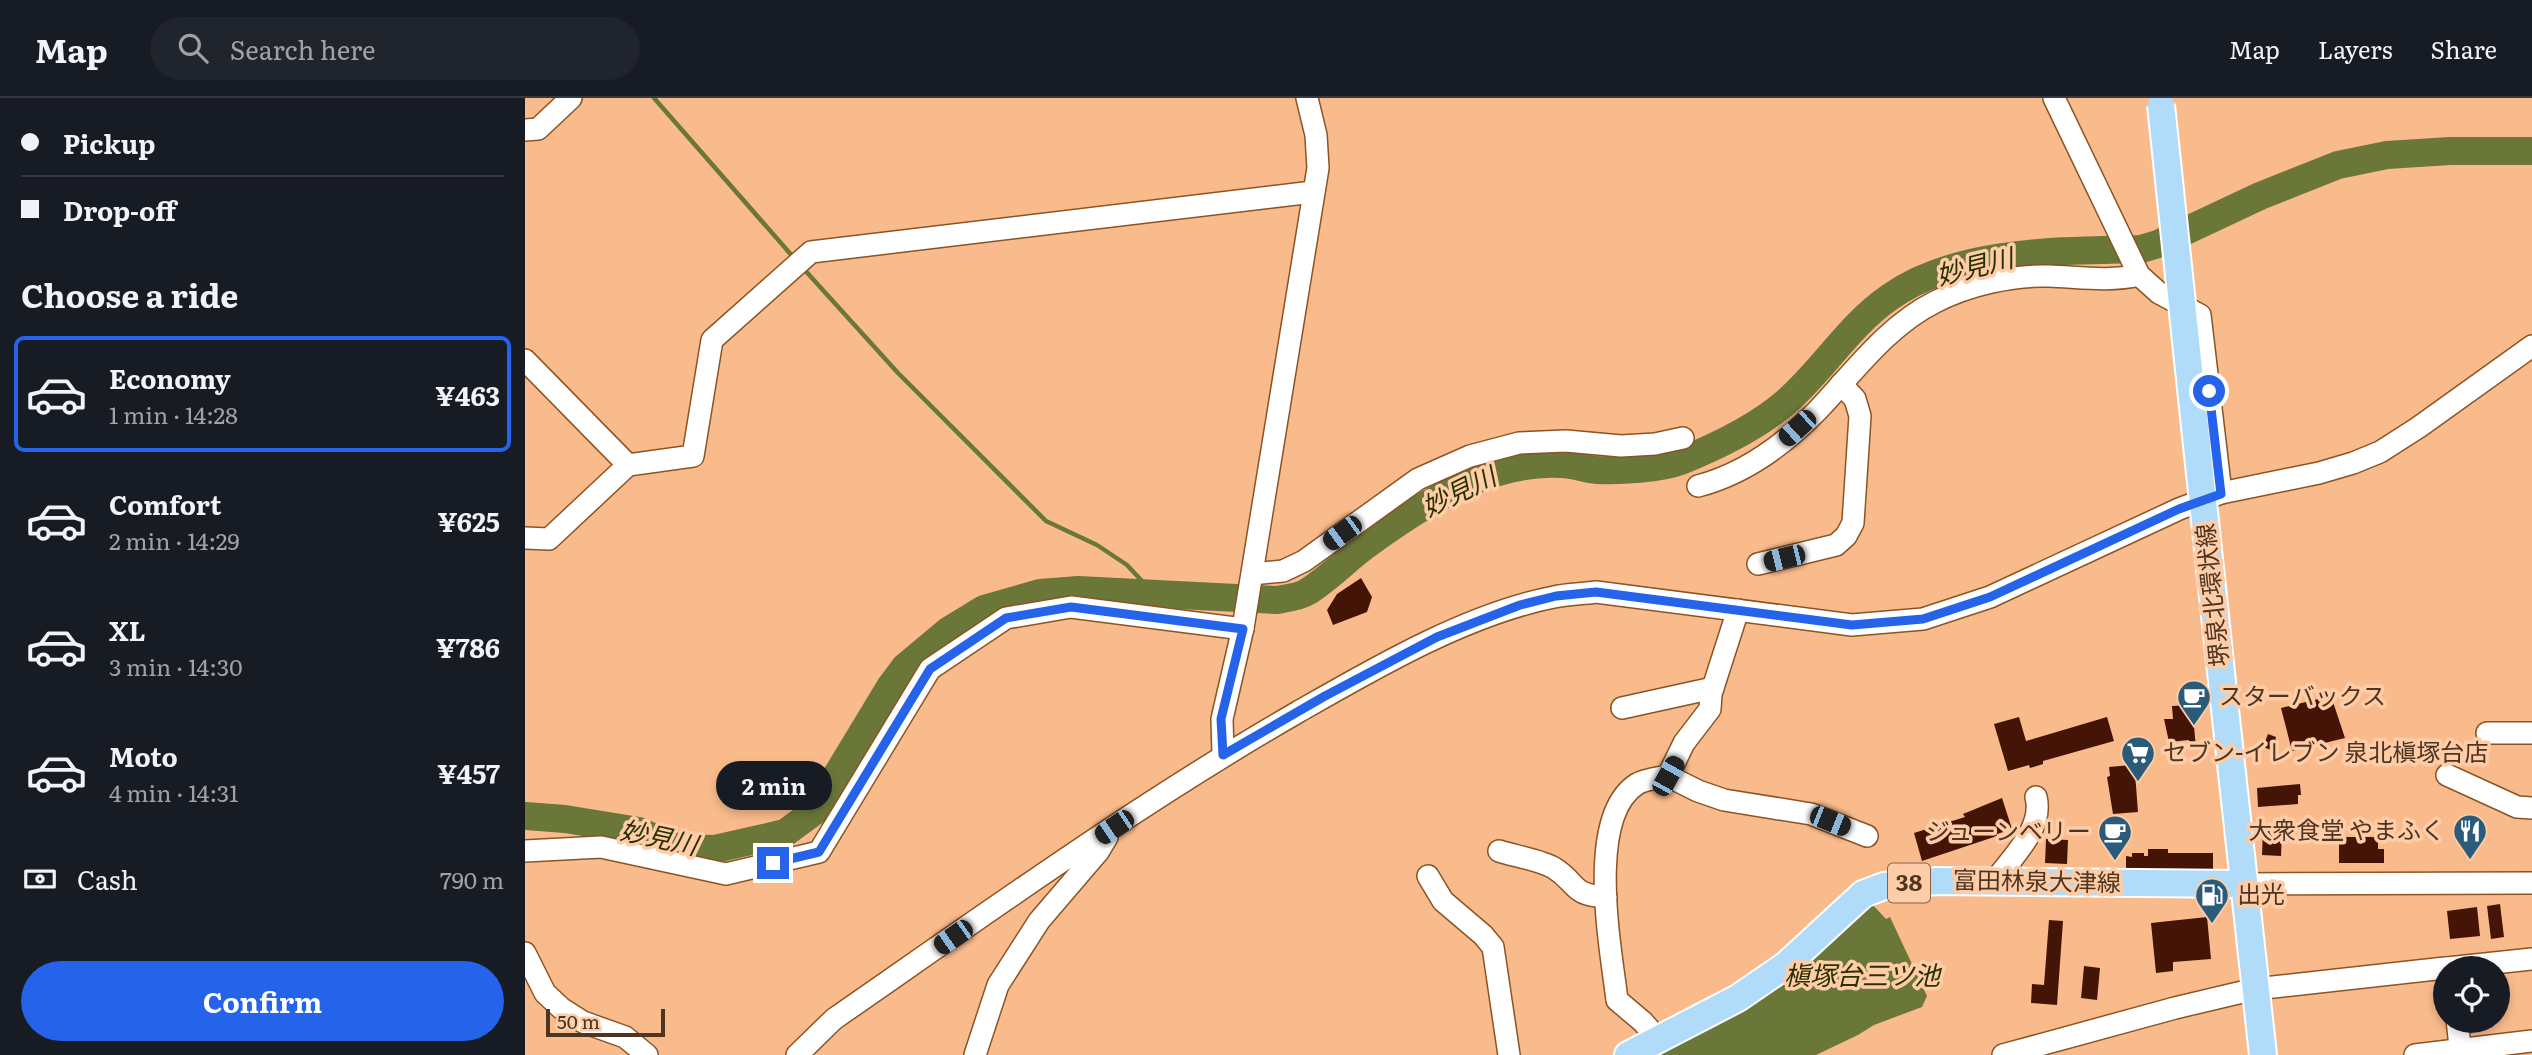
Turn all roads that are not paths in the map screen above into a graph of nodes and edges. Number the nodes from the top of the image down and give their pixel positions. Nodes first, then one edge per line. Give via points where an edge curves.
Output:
1 (571, 98) edge
2 (1307, 98) edge
3 (2054, 98) edge
4 (2161, 102) edge
5 (525, 130) edge
6 (1313, 192) junction
7 (2139, 275) junction
8 (2532, 346) edge
9 (525, 360) edge
10 (1841, 384) junction
11 (1683, 438) dead end
12 (628, 465) junction
13 (1698, 486) dead end
14 (2221, 494) junction
15 (525, 538) edge
16 (1758, 564) dead end
17 (1252, 574) junction
18 (1738, 610) junction
19 (1243, 629) junction
20 (1713, 688) junction
21 (1622, 708) dead end
22 (2487, 733) dead end
23 (2532, 733) edge
24 (1223, 755) junction
25 (2447, 775) dead end
26 (1668, 776) junction
27 (2036, 797) dead end
28 (2532, 808) edge
29 (1114, 827) junction
30 (1867, 836) dead end
31 (525, 851) edge
32 (1499, 851) dead end
33 (1429, 876) dead end
34 (1994, 882) junction
35 (2532, 883) edge
36 (2243, 884) junction
37 (1606, 897) junction
38 (525, 953) edge
39 (2532, 959) edge
40 (2510, 961) edge
41 (2433, 970) edge
42 (2256, 989) junction
43 (2459, 1033) edge
44 (1658, 1039) junction
45 (2532, 1041) edge
46 (2069, 1046) edge
47 (2461, 1052) edge
48 (647, 1055) edge
49 (797, 1055) edge
50 (975, 1055) edge
51 (1509, 1055) edge
52 (1628, 1055) edge
53 (2003, 1055) edge
54 (2263, 1055) edge
55 (2416, 1055) edge

1 - 5 street via 538,129
2 - 6 street via 1316,135 1318,168
3 - 7 street
4 - 36 main road, 堺泉北環状線, bridge
6 - 12 street via 811,252 712,340 693,456
6 - 17 street
7 - 10 street via 2118,280 2045,275 1968,289 1909,318
7 - 14 street via 2159,293 2200,315
8 - 14 street via 2379,452 2319,473
9 - 12 street
10 - 13 street via 1779,444 1722,480
10 - 16 street via 1855,399 1860,416 1853,523 1836,545
11 - 17 street via 1621,446 1519,443 1470,456 1418,479 1304,561 1283,571
12 - 15 street via 549,539
14 - 18 street via 1990,597 1923,619 1852,625
17 - 19 street
18 - 20 street
18 - 24 street via 1596,592 1520,605 1437,637
19 - 24 street via 1221,719
19 - 31 street via 1071,607 1006,618 930,669 819,852 726,874 601,847
20 - 21 street
20 - 26 street via 1710,709 1684,743
22 - 23 street
24 - 29 street
25 - 28 street via 2517,807
26 - 30 street via 1724,800 1811,814
26 - 37 street via 1638,783 1625,795 1606,846
27 - 34 street via 2039,808 2031,832
29 - 49 street via 834,1019
29 - 50 street via 1039,921 998,985
32 - 37 street via 1553,867 1579,892
33 - 51 street via 1443,901 1493,947
34 - 36 main road, 富田林泉大津線 / 38
34 - 44 main road, 富田林泉大津線 / 38 via 1897,883 1863,894 1786,965 1738,998
35 - 36 street
36 - 42 main road
37 - 44 street via 1617,1000
38 - 48 street via 545,993 561,1008 583,1022 625,1037
39 - 40 street
41 - 42 street
42 - 46 street
42 - 54 main road
43 - 47 street
44 - 52 main road, 富田林泉大津線 / 38
45 - 47 street
46 - 53 street
47 - 55 street

